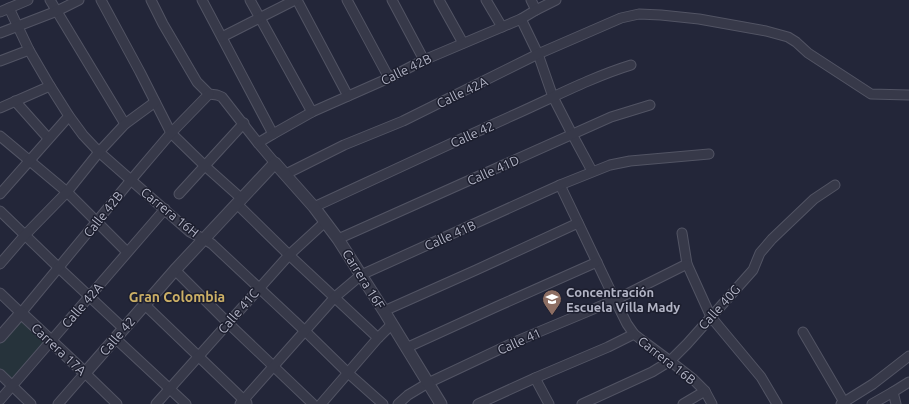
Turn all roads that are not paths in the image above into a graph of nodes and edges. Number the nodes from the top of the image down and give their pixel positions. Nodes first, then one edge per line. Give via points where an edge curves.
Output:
1 (28, 0) edge
2 (50, 0) edge
3 (79, 0) edge
4 (101, 0) edge
5 (151, 0) edge
6 (202, 0) edge
7 (250, 0) edge
8 (296, 0) edge
9 (346, 0) edge
10 (392, 0) edge
11 (439, 0) edge
12 (486, 0) edge
13 (531, 0) edge
14 (556, 0) edge
15 (4, 10) edge
16 (536, 10) junction
17 (56, 11) junction
18 (260, 18) junction
19 (521, 19) junction
20 (18, 27) junction
21 (502, 27) junction
22 (0, 33) edge
23 (222, 37) junction
24 (463, 43) junction
25 (29, 50) junction
26 (538, 54) junction
27 (424, 60) junction
28 (0, 61) edge
29 (631, 65) dead end
30 (389, 78) junction
31 (50, 86) junction
32 (209, 94) junction
33 (909, 95) edge
34 (348, 96) junction
35 (554, 97) junction
36 (15, 101) junction
37 (155, 102) junction
38 (650, 105) dead end
39 (0, 108) edge
40 (312, 112) junction
41 (68, 116) junction
42 (244, 123) junction
43 (125, 124) junction
44 (171, 133) junction
45 (273, 134) junction
46 (572, 134) junction
47 (0, 136) edge
48 (48, 138) junction
49 (258, 143) junction
50 (99, 152) junction
51 (709, 154) dead end
52 (30, 160) junction
53 (275, 163) junction
54 (205, 166) junction
55 (592, 171) junction
56 (286, 174) junction
57 (131, 180) junction
58 (560, 185) junction
59 (835, 185) dead end
60 (67, 192) junction
61 (0, 194) edge
62 (179, 194) dead end
63 (239, 201) junction
64 (314, 207) junction
65 (165, 209) junction
66 (0, 211) edge
67 (97, 221) junction
68 (325, 222) junction
69 (578, 223) junction
70 (682, 233) dead end
71 (25, 235) junction
72 (204, 239) junction
73 (338, 239) junction
74 (127, 252) junction
75 (289, 255) junction
76 (597, 262) junction
77 (0, 264) edge
78 (687, 264) junction
79 (58, 268) junction
80 (175, 270) junction
81 (361, 275) junction
82 (258, 288) junction
83 (0, 293) edge
84 (89, 297) junction
85 (335, 297) junction
86 (615, 300) junction
87 (144, 304) junction
88 (384, 311) junction
89 (21, 313) junction
90 (711, 317) junction
91 (228, 323) junction
92 (392, 324) junction
93 (124, 328) junction
94 (305, 331) junction
95 (803, 332) dead end
96 (634, 334) junction
97 (0, 337) edge
98 (115, 338) junction
99 (378, 338) junction
100 (51, 341) junction
101 (406, 348) junction
102 (197, 356) junction
103 (909, 356) edge
104 (670, 360) junction
105 (274, 366) junction
106 (85, 373) junction
107 (348, 373) junction
108 (0, 374) edge
109 (535, 378) junction
110 (909, 382) edge
111 (428, 384) junction
112 (12, 386) junction
113 (170, 389) junction
114 (705, 391) junction
115 (893, 392) junction
116 (0, 400) edge
117 (244, 403) edge
118 (843, 403) edge
119 (31, 404) edge
120 (58, 404) edge
121 (118, 404) edge
122 (156, 404) edge
123 (186, 404) edge
124 (313, 404) edge
125 (321, 404) edge
126 (383, 404) edge
127 (398, 404) edge
128 (441, 404) edge
129 (478, 404) edge
130 (549, 404) edge
131 (582, 404) edge
132 (683, 404) edge
133 (712, 404) edge
134 (777, 404) edge
135 (872, 404) edge
136 (896, 404) edge

1 - 15 street
2 - 17 street
3 - 17 street
4 - 37 street
5 - 32 street via 197,82
6 - 23 street
7 - 18 street
8 - 18 street
8 - 34 street
9 - 30 street
10 - 27 street
11 - 24 street
12 - 21 street
13 - 16 street
14 - 16 street, Calle 42B
15 - 20 street, Carrera 16H
16 - 19 street, Calle 42B
17 - 20 street
17 - 43 street
18 - 23 street
18 - 40 street
19 - 21 street, Calle 42B
19 - 26 street
20 - 22 street
20 - 25 street, Carrera 16H
21 - 24 street, Calle 42B
23 - 45 street
24 - 27 street, Calle 42B
25 - 28 street
25 - 31 street, Carrera 16H
26 - 33 street, Calle 42A via 620,18 639,14 662,14 788,37 871,94
26 - 35 street
26 - 56 street, Calle 42A
27 - 30 street, Calle 42B
29 - 35 street, Calle 42 via 611,71
30 - 34 street, Calle 42B
31 - 36 street
31 - 41 street, Carrera 16H
32 - 42 street via 222,96
32 - 44 street, Calle 42B
34 - 40 street, Calle 42B
35 - 46 street
35 - 64 street, Calle 42
36 - 39 street
36 - 48 street
37 - 43 street
37 - 44 street
38 - 46 street, Calle 41D via 611,117
40 - 45 street, Calle 42B
41 - 48 street
41 - 50 street, Carrera 16H
42 - 49 street
42 - 54 street
43 - 50 street
44 - 54 street
44 - 57 street, Calle 42B
45 - 49 street, Calle 42B
46 - 55 street
46 - 73 street, Calle 41D
47 - 52 street
48 - 52 street
49 - 53 street
50 - 57 street, Carrera 16H
50 - 60 street
51 - 55 street, Calle 41B via 630,161
52 - 60 street
52 - 61 street
53 - 56 street, Carrera 16F
53 - 63 street, Calle 42
54 - 62 street
54 - 63 street
55 - 58 street, Calle 41B
56 - 64 street, Carrera 16F
57 - 65 street, Carrera 16H
57 - 67 street, Calle 42B
58 - 69 street, Carrera 16B
58 - 81 street, Calle 41B
59 - 90 street, Calle 40G via 814,199 772,239 760,253 753,270
60 - 67 street
60 - 71 street
63 - 72 street, Calle 42
63 - 75 street
64 - 68 street, Carrera 16F
65 - 72 street, Carrera 16H via 190,232
65 - 74 street, Calle 42A
66 - 71 street
67 - 74 street
67 - 79 street, Calle 42B
68 - 73 street, Carrera 16F
68 - 75 street, Calle 41C
69 - 76 street, Carrera 16B
69 - 88 street
70 - 78 street
71 - 77 street
71 - 79 street
72 - 80 street, Calle 42
72 - 82 street, Carrera 16H
73 - 81 street, Carrera 16F
74 - 84 street, Calle 42A
75 - 82 street, Calle 41C
75 - 85 street
76 - 86 street, Carrera 16B
76 - 101 street
78 - 86 street, Calle 41
78 - 90 street
79 - 84 street
79 - 89 street, Calle 42B
80 - 87 street, Calle 42
80 - 91 street
81 - 85 street, Calle 41B
81 - 88 street, Carrera 16F
82 - 91 street, Calle 41C
82 - 94 street, Carrera 16H
83 - 89 street, Carrera 17A
84 - 93 street
84 - 100 street, Calle 42A
85 - 94 street, Calle 41B
85 - 99 street
86 - 96 street, Carrera 16B
86 - 111 street, Calle 41 via 517,341
87 - 93 street, Calle 42
87 - 102 street
88 - 92 street, Carrera 16F
89 - 97 street, Calle 42B
89 - 100 street, Carrera 17A
90 - 104 street, Calle 40G
90 - 134 street via 761,377
91 - 102 street, Calle 41C
91 - 105 street
92 - 99 street
92 - 101 street, Carrera 16F
93 - 98 street, Calle 42
94 - 105 street, Calle 41B
94 - 107 street, Carrera 16H
95 - 118 street
96 - 104 street, Carrera 16B
96 - 109 street via 608,348
98 - 106 street, Calle 42
98 - 113 street
99 - 107 street
100 - 106 street, Carrera 17A
100 - 112 street, Calle 42A
101 - 111 street, Carrera 16F
102 - 113 street, Calle 41C
102 - 117 street
103 - 118 street
104 - 114 street, Carrera 16B
104 - 131 street, Calle 40G via 652,372
105 - 117 street, Calle 41B
105 - 124 street
106 - 120 street, Calle 42
106 - 121 street, Carrera 17A
107 - 125 street
107 - 126 street, Carrera 16H
108 - 112 street
109 - 129 street
109 - 130 street
110 - 115 street
111 - 127 street, Calle 41
111 - 128 street, Carrera 16F
112 - 116 street, Calle 42A
112 - 119 street
113 - 122 street, Calle 41C
113 - 123 street
114 - 132 street
114 - 133 street, Carrera 16B
115 - 135 street
115 - 136 street

